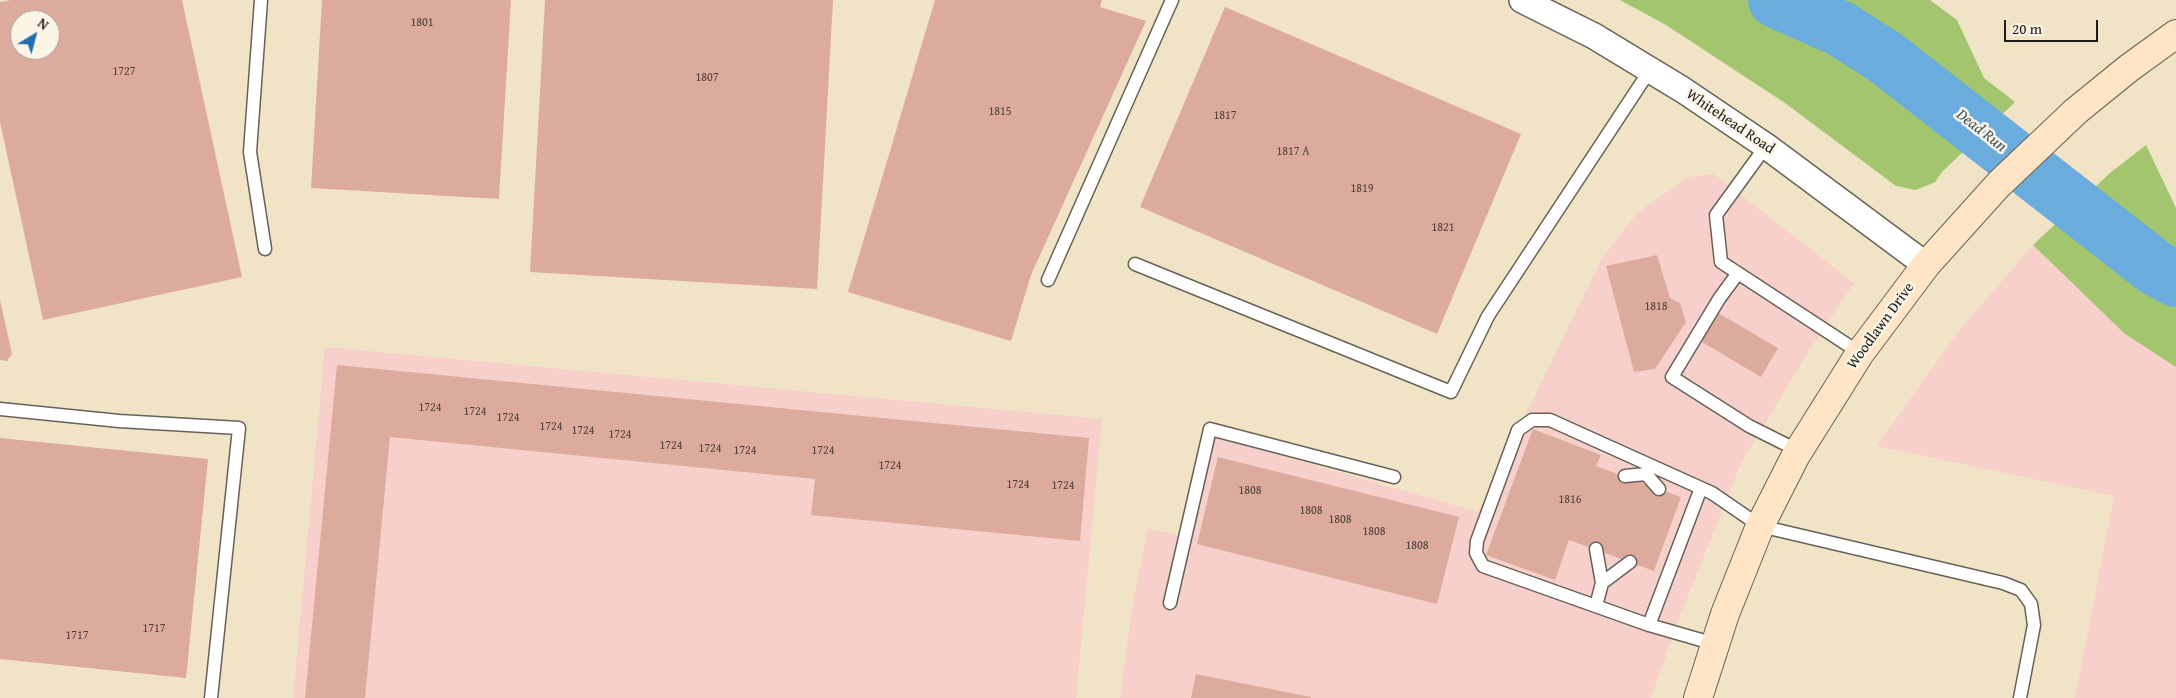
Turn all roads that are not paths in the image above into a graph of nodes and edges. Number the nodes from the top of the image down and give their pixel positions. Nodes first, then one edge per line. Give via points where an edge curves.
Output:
1 (261, 0) edge
2 (1172, 0) edge
3 (1522, 0) edge
4 (2176, 34) edge
5 (1650, 70) junction
6 (1766, 146) junction
7 (265, 249) dead end
8 (1135, 264) dead end
9 (1926, 265) junction
10 (1738, 273) junction
11 (1048, 280) dead end
12 (1860, 353) junction
13 (0, 409) edge
14 (1799, 451) junction
15 (1648, 470) junction
16 (1625, 476) dead end
17 (1394, 477) dead end
18 (1702, 488) junction
19 (1659, 489) dead end
20 (1760, 526) junction
21 (1596, 549) dead end
22 (1630, 562) dead end
23 (1602, 583) junction
24 (1170, 603) dead end
25 (1596, 606) junction
26 (1648, 625) junction
27 (1715, 644) junction
28 (211, 698) edge
29 (1698, 698) edge
30 (2020, 698) edge

1 - 7 lane via 250,152
2 - 11 lane
3 - 5 street, Whitehead Road via 1594,36
4 - 9 main road, Woodlawn Drive via 2076,111 1999,184
5 - 6 street, Whitehead Road
5 - 8 lane via 1488,316 1451,392
6 - 9 street, Whitehead Road
6 - 10 lane via 1716,214 1721,262
9 - 12 main road, Woodlawn Drive
10 - 12 lane
10 - 14 lane via 1672,377 1750,426
12 - 14 main road, Woodlawn Drive
13 - 28 lane via 239,428
14 - 20 main road, Woodlawn Drive
15 - 16 lane
15 - 18 lane
15 - 19 lane
15 - 25 lane via 1550,420 1532,420 1518,430 1477,541 1476,553 1483,566
17 - 24 lane via 1210,428
18 - 20 lane
18 - 26 lane
20 - 27 main road, Woodlawn Drive
20 - 30 lane via 2003,583 2021,590 2031,604 2034,625
21 - 23 lane
22 - 23 lane
23 - 25 lane
25 - 26 lane
26 - 27 lane
27 - 29 main road, Woodlawn Drive

